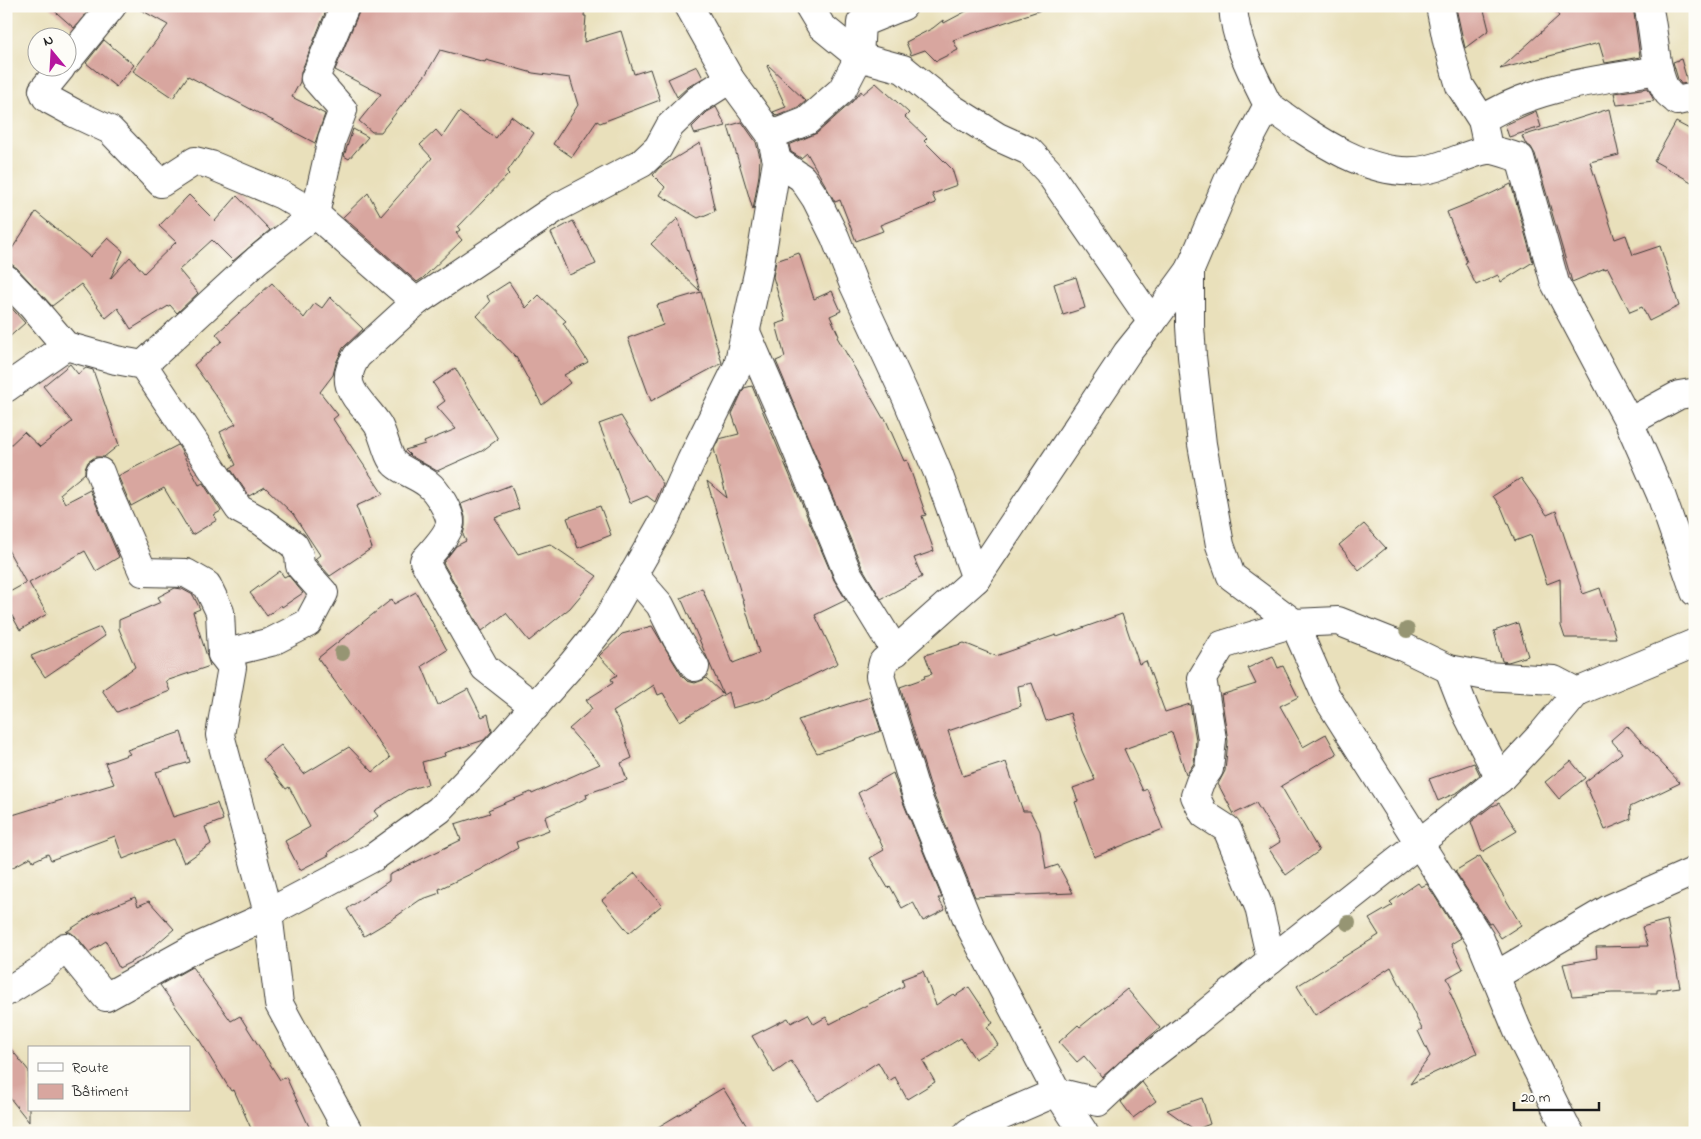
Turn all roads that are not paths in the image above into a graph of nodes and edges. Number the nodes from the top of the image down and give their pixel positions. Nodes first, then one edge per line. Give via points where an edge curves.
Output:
1 (112, 6) edge
2 (345, 6) edge
3 (689, 6) edge
4 (809, 6) edge
5 (903, 6) edge
6 (1233, 6) edge
7 (1440, 6) edge
8 (1648, 6) edge
9 (78, 48) edge
10 (858, 57) junction
11 (1659, 70) junction
12 (53, 78) edge
13 (730, 79) junction
14 (1695, 97) edge
15 (1268, 105) junction
16 (1482, 120) junction
17 (771, 135) junction
18 (1489, 150) junction
19 (777, 162) junction
20 (315, 214) junction
21 (1190, 270) junction
22 (6, 278) edge
23 (416, 302) junction
24 (1152, 322) junction
25 (746, 332) junction
26 (66, 346) junction
27 (143, 365) junction
28 (6, 388) edge
29 (1695, 395) edge
30 (1629, 422) junction
31 (100, 472) dead end
32 (633, 574) junction
33 (976, 579) junction
34 (1695, 592) edge
35 (1294, 623) junction
36 (1695, 643) edge
37 (896, 652) junction
38 (222, 654) junction
39 (695, 666) dead end
40 (1449, 669) junction
41 (1577, 692) junction
42 (535, 707) junction
43 (1500, 779) junction
44 (1419, 842) junction
45 (1695, 870) edge
46 (268, 913) junction
47 (1271, 960) junction
48 (1495, 976) junction
49 (6, 992) edge
50 (1057, 1092) junction
51 (349, 1133) edge
52 (968, 1133) edge
53 (1084, 1133) edge
54 (1570, 1133) edge

1 - 9 street
2 - 20 street via 315,78 343,110 332,139
3 - 13 street
4 - 10 street via 821,26
5 - 10 street via 861,23
6 - 15 street via 1234,22 1245,58
7 - 16 street via 1460,86
8 - 11 street
10 - 17 street via 842,90 807,121
10 - 24 street via 903,68 950,107 998,137 1029,151 1048,170
11 - 14 street via 1668,93 1677,101
11 - 16 street via 1571,85 1499,109
12 - 20 street via 43,90 46,97 110,130 161,183 195,161 282,195
13 - 17 street
13 - 23 street via 697,100 670,126 658,148 642,163 556,208
15 - 18 street via 1310,136 1380,167 1406,172 1429,169
15 - 21 street via 1230,176
16 - 18 street
17 - 19 street
18 - 30 street via 1520,158 1555,283
19 - 25 street
19 - 33 street via 802,178 835,237 938,473
20 - 23 street
20 - 27 street via 257,260
21 - 24 street
21 - 35 street via 1193,364 1202,444 1220,545 1231,576
22 - 26 street
23 - 42 street via 357,356 348,377 352,392 378,426 394,463 428,484 446,508 450,522 448,529 424,561 485,668
24 - 33 street via 1127,353
25 - 32 street via 738,366 666,517
25 - 37 street via 848,574
26 - 27 street
26 - 28 street
27 - 38 street via 238,509 294,545 300,566 324,593 308,623 271,642
29 - 30 street via 1679,395
30 - 34 street via 1661,496
31 - 38 street via 143,572 186,573 207,585 220,612
32 - 39 street via 660,605
32 - 42 street via 606,622
33 - 37 street
35 - 40 street via 1338,621
35 - 44 street via 1326,696
35 - 47 street via 1222,646 1202,678 1212,739 1210,769 1195,796 1204,814 1227,828 1259,907
36 - 41 street
37 - 50 street via 883,662 880,676 917,796 970,926
38 - 46 street via 232,667 220,735
40 - 41 street via 1486,676 1554,680
40 - 43 street via 1465,710
41 - 43 street
42 - 46 street via 439,810 374,857
43 - 44 street
44 - 47 street
44 - 48 street via 1480,939
45 - 48 street via 1610,909
46 - 49 street via 191,950 106,997 66,947 43,969
46 - 51 street via 279,1004
47 - 50 street via 1130,1072 1098,1102
48 - 54 street via 1517,1029
50 - 52 street
50 - 53 street

